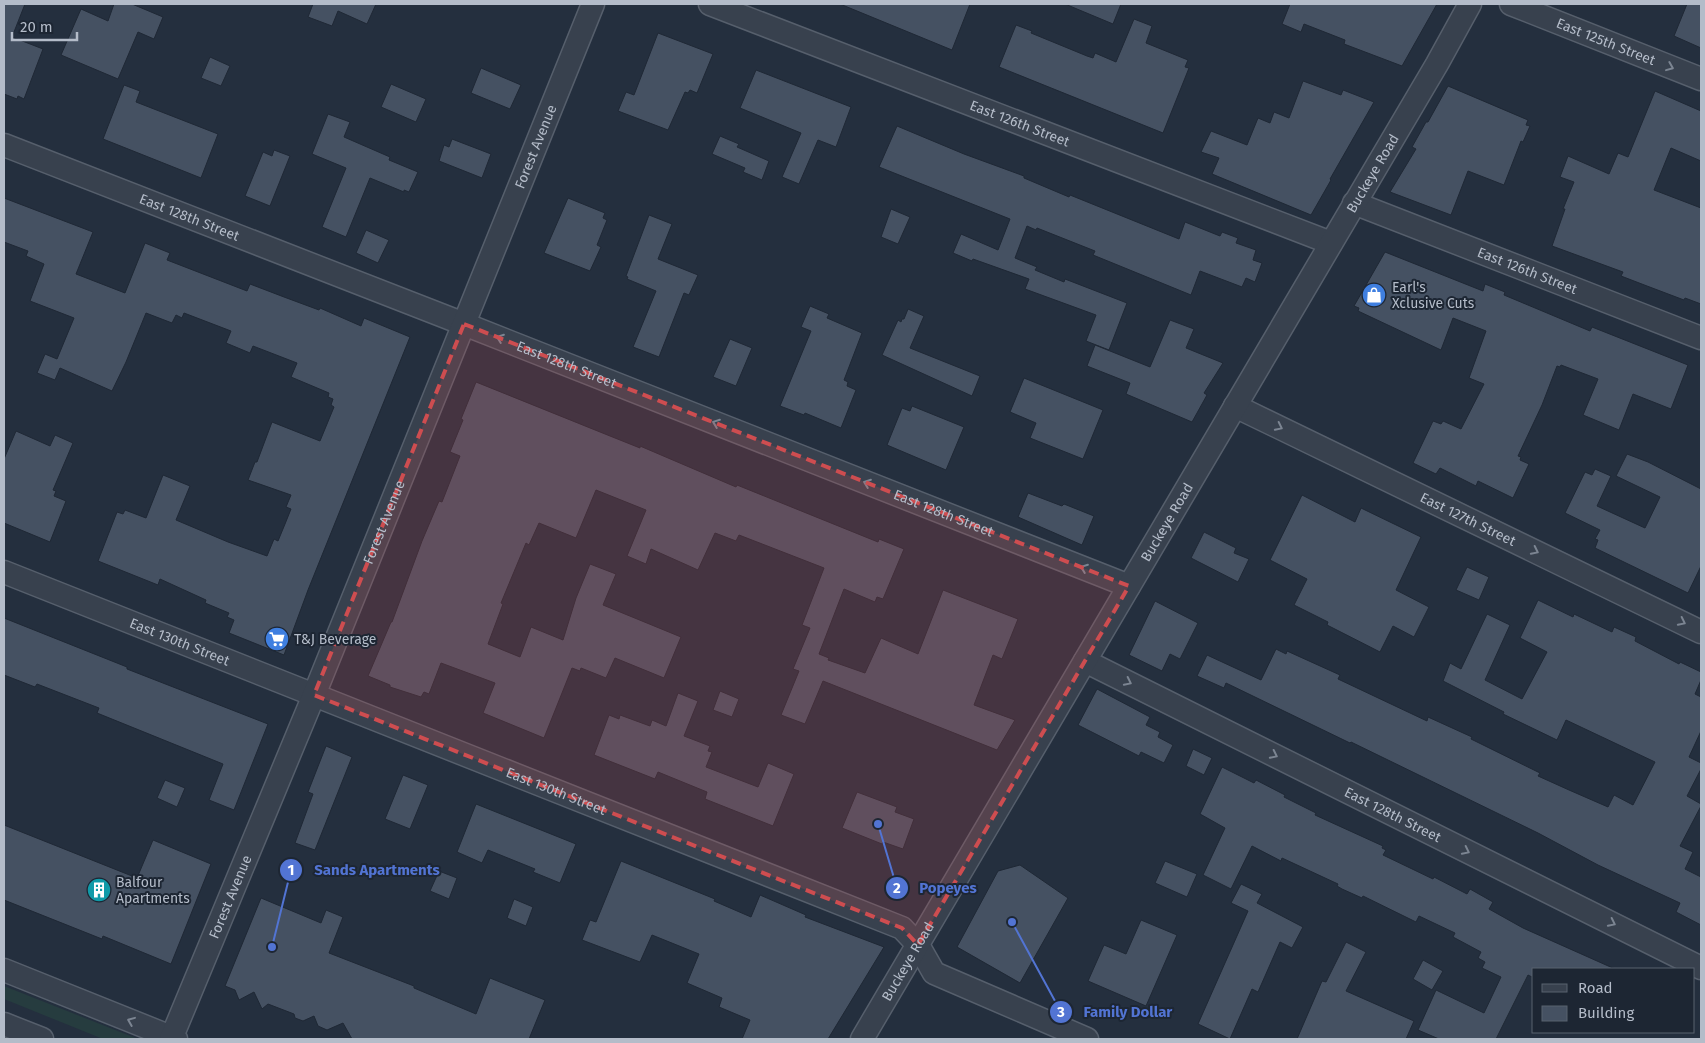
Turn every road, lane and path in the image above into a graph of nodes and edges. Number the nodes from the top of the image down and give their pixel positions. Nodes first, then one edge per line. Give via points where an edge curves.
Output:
1 (593, 4) edge
2 (710, 4) edge
3 (1470, 4) edge
4 (1511, 4) edge
5 (1701, 79) edge
6 (4, 145) edge
7 (1354, 203) junction
8 (1331, 243) junction
9 (464, 324) junction
10 (1701, 338) edge
11 (1235, 406) junction
12 (4, 572) edge
13 (1129, 586) junction
14 (1701, 632) edge
15 (1084, 661) junction
16 (314, 695) junction
17 (918, 945) junction
18 (1701, 968) edge
19 (4, 970) edge
20 (4, 1024) edge
21 (42, 1039) edge
22 (173, 1039) edge
23 (862, 1039) edge
24 (1087, 1039) edge

1 - 9 street, Forest Avenue
2 - 8 street, East 126th Street
3 - 7 street, Buckeye Road
4 -> 5 street, East 125th Street
6 - 9 street, East 128th Street
7 - 8 street, Buckeye Road
7 - 10 street, East 126th Street
8 - 11 street, Buckeye Road
13 -> 9 street, East 128th Street
9 - 16 street, Forest Avenue
11 - 13 street, Buckeye Road
11 -> 14 street, East 127th Street
12 - 16 street, East 130th Street
13 - 15 street, Buckeye Road
15 - 17 street, Buckeye Road
15 -> 18 street, East 128th Street
16 - 17 street, East 130th Street via 902,928
16 - 22 street, Forest Avenue
17 - 23 street, Buckeye Road
17 - 24 street, East 130th Street via 934,973
22 -> 19 street
20 - 21 street

